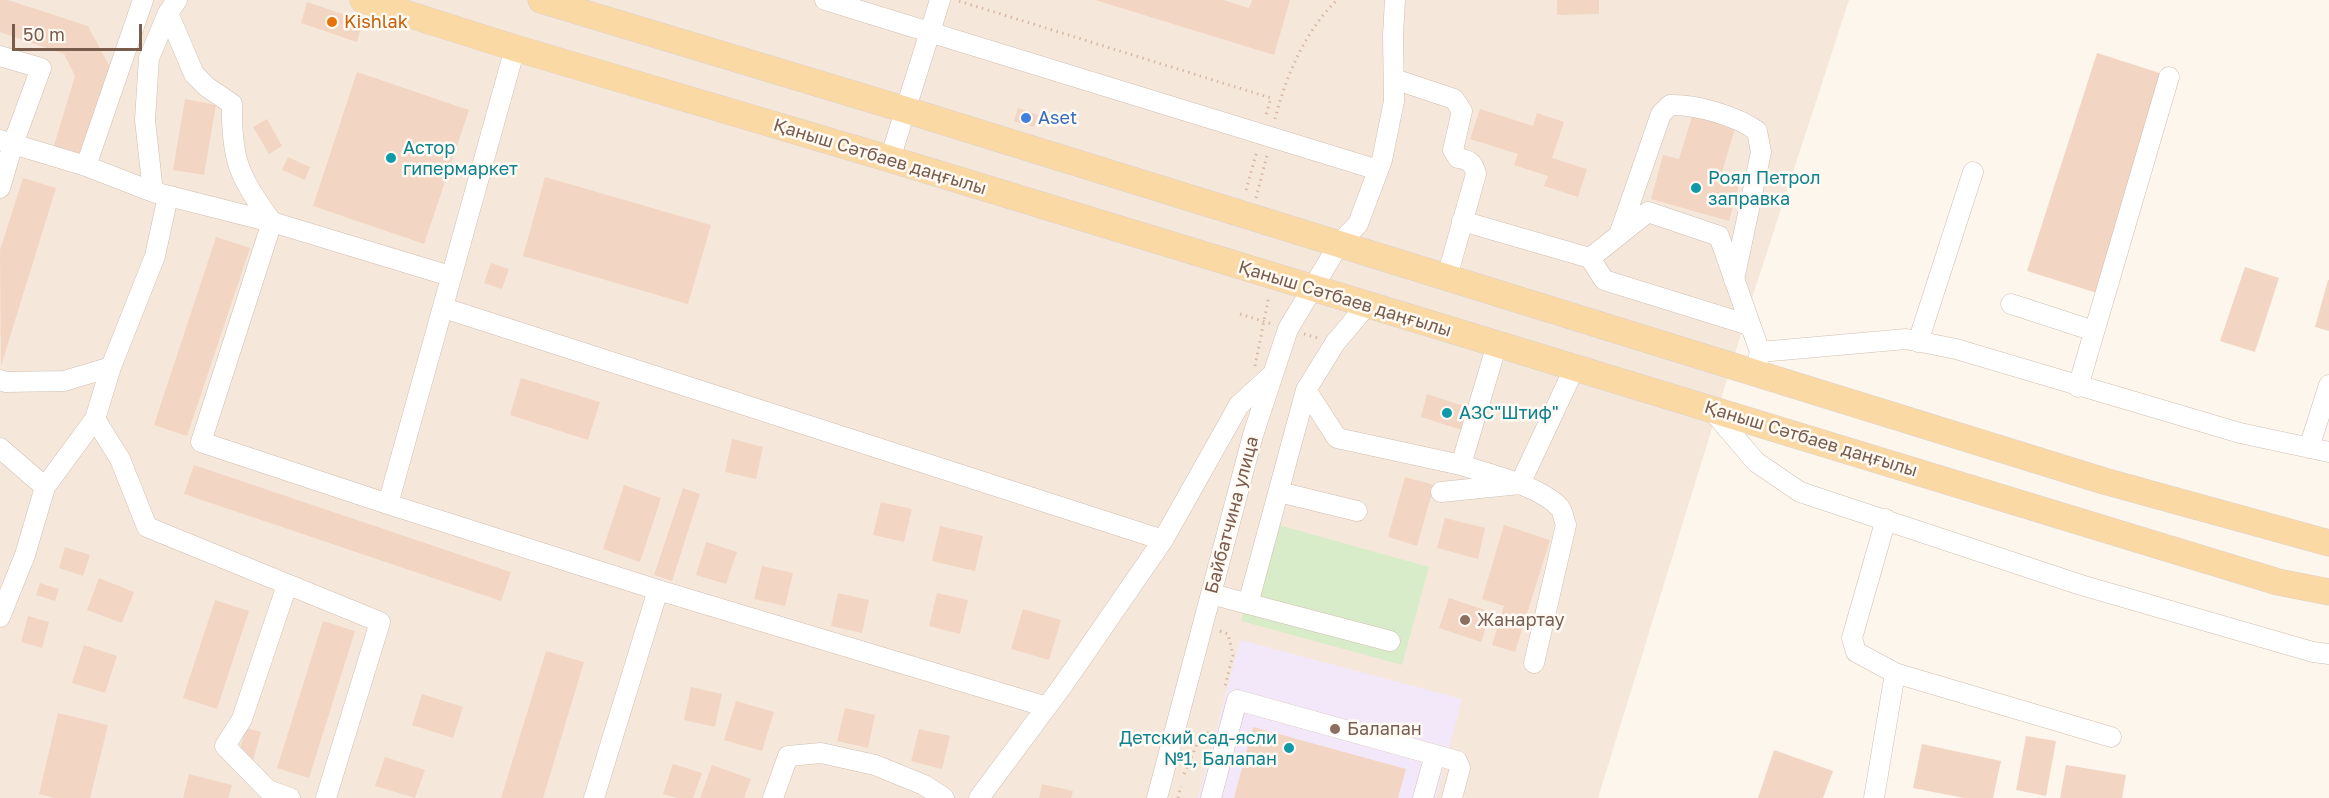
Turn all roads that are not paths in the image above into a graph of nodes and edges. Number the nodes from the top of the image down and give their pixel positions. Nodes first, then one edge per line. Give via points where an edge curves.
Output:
1 (143, 0) edge
2 (363, 0) edge
3 (542, 0) edge
4 (825, 0) edge
5 (940, 0) edge
6 (1395, 0) edge
7 (173, 7) edge
8 (930, 33) junction
9 (515, 48) junction
10 (0, 56) edge
11 (2169, 77) dead end
12 (1394, 79) junction
13 (906, 110) junction
14 (7, 142) edge
15 (890, 159) junction
16 (86, 166) junction
17 (1378, 170) junction
18 (1973, 172) dead end
19 (0, 188) edge
20 (160, 194) junction
21 (1462, 221) junction
22 (272, 222) junction
23 (1619, 235) junction
24 (1339, 244) junction
25 (1590, 258) junction
26 (450, 276) junction
27 (1447, 278) junction
28 (1734, 280) junction
29 (1311, 288) junction
30 (2011, 304) dead end
31 (1367, 305) junction
32 (444, 308) junction
33 (1749, 325) junction
34 (2094, 331) junction
35 (1918, 342) junction
36 (1497, 345) junction
37 (1758, 362) junction
38 (111, 367) junction
39 (1574, 369) junction
40 (1273, 374) junction
41 (0, 380) edge
42 (2329, 385) edge
43 (2078, 387) junction
44 (1306, 390) junction
45 (1710, 408) junction
46 (94, 418) junction
47 (0, 448) edge
48 (2309, 448) junction
49 (2329, 452) edge
50 (1461, 465) junction
51 (1520, 484) junction
52 (45, 487) junction
53 (1279, 492) junction
54 (1441, 492) dead end
55 (388, 504) junction
56 (1357, 511) dead end
57 (1886, 519) junction
58 (1163, 540) junction
59 (2329, 543) edge
60 (287, 585) junction
61 (658, 590) junction
62 (2329, 592) edge
63 (1211, 594) junction
64 (1248, 604) junction
65 (0, 617) edge
66 (1390, 641) dead end
67 (2329, 654) edge
68 (1534, 663) dead end
69 (1895, 673) junction
70 (1047, 707) junction
71 (2111, 737) dead end
72 (1435, 755) junction
73 (290, 798) edge
74 (326, 798) edge
75 (594, 798) edge
76 (773, 798) edge
77 (945, 798) edge
78 (979, 798) edge
79 (1157, 798) edge
80 (1211, 798) edge
81 (1423, 798) edge
82 (1452, 798) edge
83 (1874, 798) edge

1 - 16 street
2 - 9 main road, Қаныш Сәтбаев даңғылы
3 - 13 main road
4 - 8 street
5 - 8 street
6 - 12 street, Байбатчина улица
7 - 20 street via 149,58 145,120
7 - 22 street via 194,74 232,104 231,139 240,173
8 - 13 street
8 - 17 street
9 - 15 main road, Қаныш Сәтбаев даңғылы
9 - 26 street
10 - 14 street via 41,68
11 - 34 street
12 - 17 street, Байбатчина улица via 1394,102
12 - 21 street via 1454,99 1462,111 1453,150 1458,158 1474,164 1476,174
13 - 15 street
13 - 24 main road
14 - 16 street
14 - 19 street
15 - 29 main road, Қаныш Сәтбаев даңғылы
16 - 20 street
17 - 24 street, Байбатчина улица via 1358,224
18 - 35 street
20 - 22 street
20 - 38 street via 155,256
21 - 25 street
21 - 27 street
22 - 26 street
22 - 55 street via 201,442
23 - 25 street
23 - 28 street via 1648,212 1719,236
23 - 28 street via 1661,114 1670,105 1685,104 1746,123 1757,131 1761,152
24 - 27 main road
24 - 29 street, Байбатчина улица
25 - 33 street via 1604,280
26 - 32 street
27 - 37 main road
28 - 33 street
29 - 31 main road, Қаныш Сәтбаев даңғылы
29 - 40 street, Байбатчина улица via 1288,329
30 - 34 street
31 - 36 main road, Қаныш Сәтбаев даңғылы
31 - 44 street via 1335,343
32 - 55 street
32 - 58 street
33 - 37 street
34 - 43 street
35 - 37 street via 1906,339
35 - 43 street
36 - 39 main road, Қаныш Сәтбаев даңғылы
36 - 50 street
37 - 59 main road via 2104,481
38 - 41 street via 64,381
38 - 46 street
39 - 45 main road, Қаныш Сәтбаев даңғылы
39 - 51 street
40 - 58 street via 1239,405
40 - 63 street, Байбатчина улица
42 - 48 street
43 - 48 street via 2240,433
44 - 50 street via 1337,438
44 - 53 street
45 - 57 street via 1756,462 1800,492
45 - 62 main road, Қаныш Сәтбаев даңғылы via 2278,582
46 - 52 street
46 - 60 street via 120,459 147,527
47 - 52 street
48 - 49 street
50 - 51 street
51 - 54 street
51 - 68 street via 1551,500 1561,509 1566,525
52 - 65 street via 25,555
53 - 56 street
53 - 64 street
55 - 61 street
57 - 67 street via 2081,585
57 - 69 street via 1852,638 1856,652
58 - 70 street
60 - 73 street via 242,719 225,746 268,790
60 - 74 street via 380,622
61 - 70 street
61 - 75 street
63 - 64 street
63 - 79 street, Байбатчина улица
64 - 66 street
69 - 71 street
69 - 83 street
70 - 78 street
72 - 80 street via 1238,700
72 - 81 street
72 - 82 street via 1457,761 1460,768
76 - 77 street via 788,756 821,753 875,765

